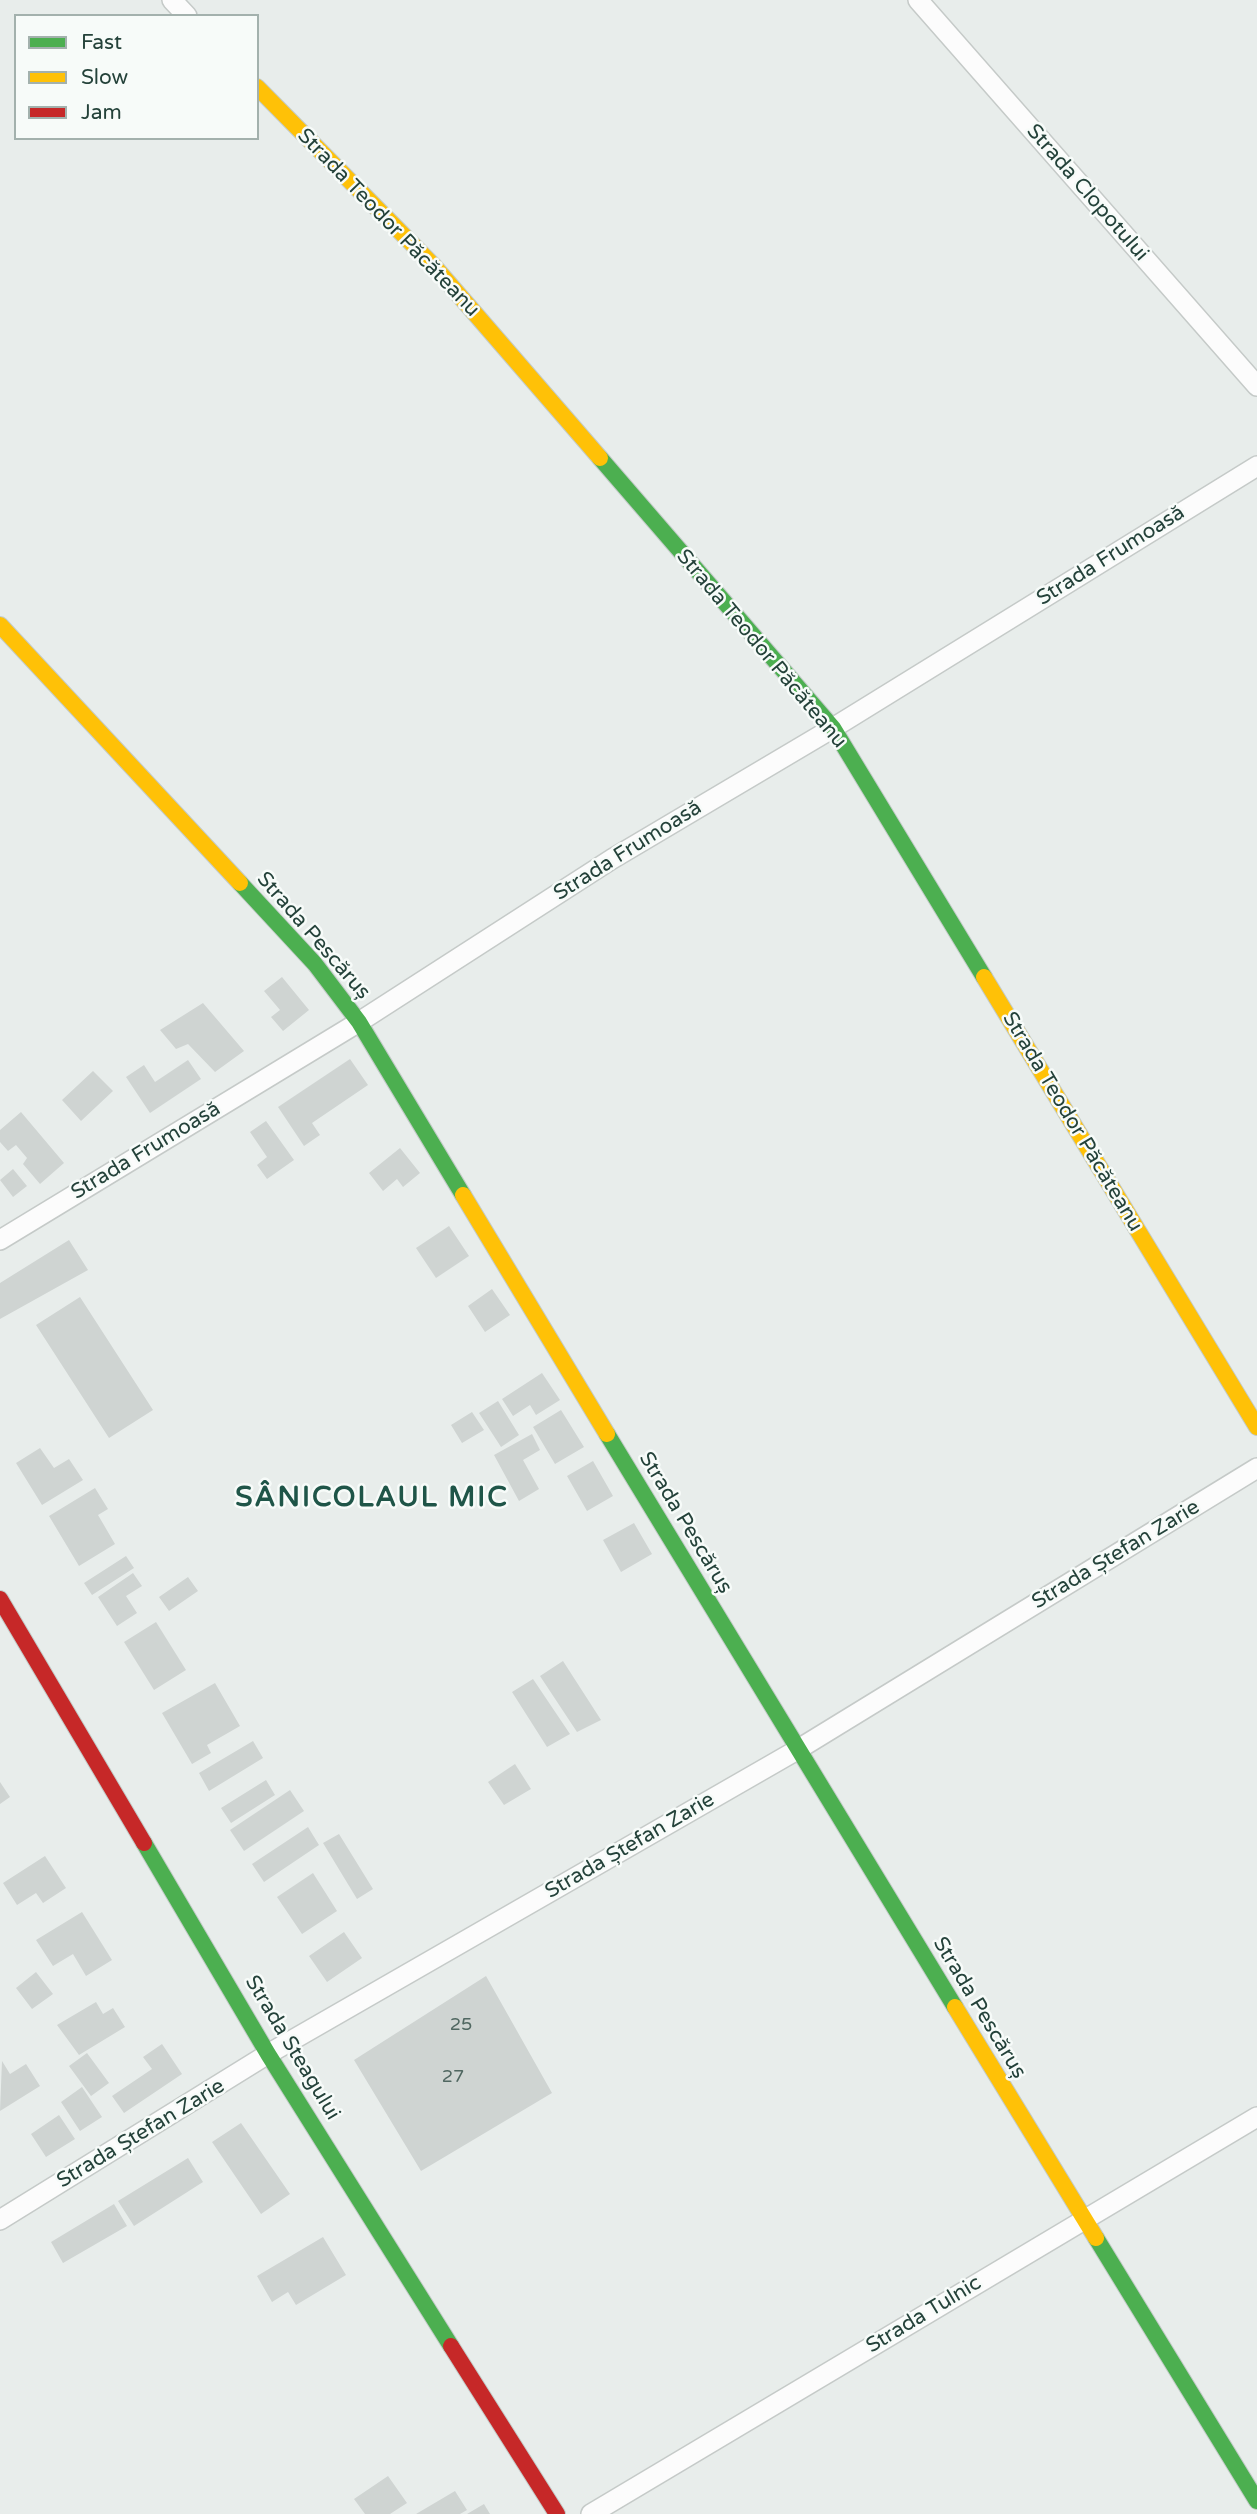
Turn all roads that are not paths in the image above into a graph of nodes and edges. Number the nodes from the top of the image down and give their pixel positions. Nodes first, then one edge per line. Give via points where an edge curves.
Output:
1 (172, 0) edge
2 (918, 0) edge
3 (185, 14) edge
4 (259, 89) edge
5 (1257, 386) edge
6 (1257, 466) edge
7 (0, 625) edge
8 (833, 728) junction
9 (359, 1022) junction
10 (0, 1240) edge
11 (1257, 1427) edge
12 (1257, 1468) edge
13 (0, 1599) edge
14 (797, 1750) junction
15 (268, 2054) junction
16 (1257, 2117) edge
17 (0, 2220) edge
18 (1084, 2220) junction
19 (1257, 2501) edge
20 (557, 2514) edge
21 (592, 2514) edge

1 - 3 street
2 - 5 street, Strada Clopotului
4 - 8 street, Strada Teodor Păcăteanu via 433,265
6 - 8 street, Strada Frumoasă
7 - 9 street, Strada Pescăruș via 315,964
8 - 9 street, Strada Frumoasă via 612,859
8 - 11 street, Strada Teodor Păcăteanu
9 - 10 street, Strada Frumoasă
9 - 14 street, Strada Pescăruș
12 - 14 street, Strada Ștefan Zarie
13 - 15 street, Strada Steagului
14 - 15 street, Strada Ștefan Zarie
14 - 18 street, Strada Pescăruș
15 - 17 street, Strada Ștefan Zarie
15 - 20 street, Strada Steagului
16 - 18 street, Strada Tulnic
18 - 19 street, Strada Pescăruș
18 - 21 street, Strada Tulnic

